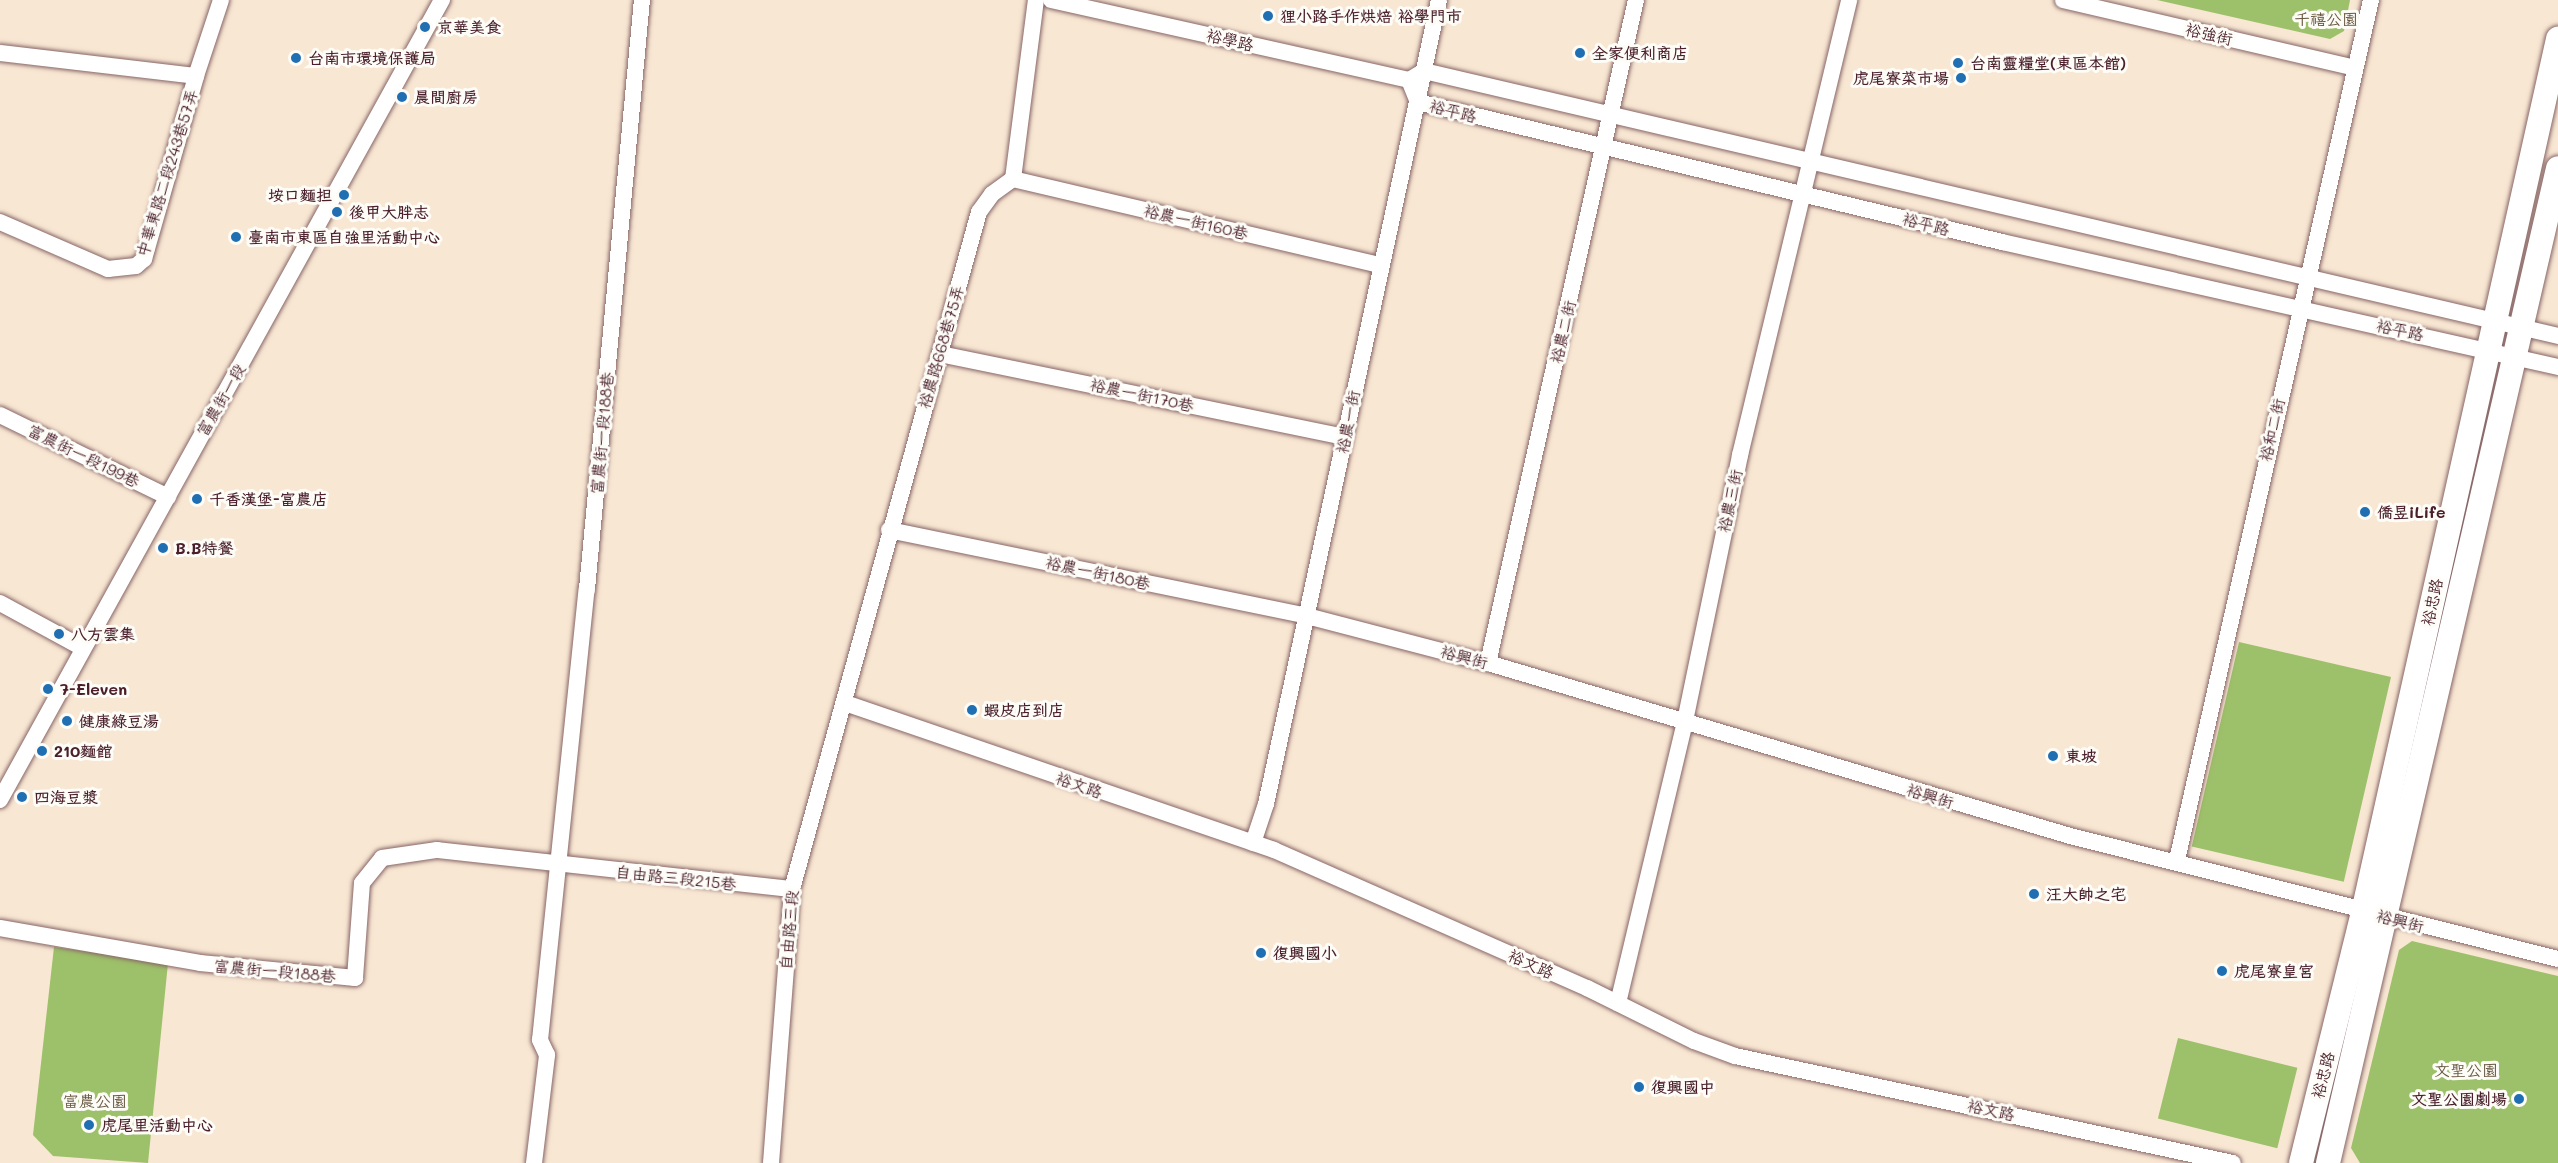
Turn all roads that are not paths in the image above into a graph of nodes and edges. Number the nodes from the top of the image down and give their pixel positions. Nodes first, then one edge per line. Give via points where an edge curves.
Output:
1 (221, 0) edge
2 (442, 0) edge
3 (642, 0) edge
4 (1036, 0) edge
5 (1051, 0) edge
6 (1439, 0) edge
7 (1636, 0) edge
8 (1849, 0) edge
9 (2063, 0) edge
10 (2372, 0) edge
11 (2558, 39) edge
12 (0, 53) edge
13 (2355, 68) junction
14 (1424, 71) junction
15 (196, 76) junction
16 (1409, 80) junction
17 (1418, 102) junction
18 (1612, 116) junction
19 (1605, 147) junction
20 (1812, 162) junction
21 (2558, 168) edge
22 (1013, 179) junction
23 (1804, 194) junction
24 (0, 222) edge
25 (1379, 265) junction
26 (2308, 277) junction
27 (2300, 308) junction
28 (2495, 320) junction
29 (2522, 327) junction
30 (2558, 336) edge
31 (2488, 349) junction
32 (940, 354) junction
33 (2514, 355) junction
34 (2558, 367) edge
35 (0, 415) edge
36 (1345, 437) junction
37 (168, 497) junction
38 (889, 530) junction
39 (0, 603) edge
40 (1307, 616) junction
41 (83, 648) junction
42 (1488, 663) junction
43 (845, 703) junction
44 (1686, 721) junction
45 (0, 800) edge
46 (1253, 843) junction
47 (2177, 860) junction
48 (560, 866) junction
49 (792, 890) junction
50 (2363, 912) junction
51 (2386, 918) junction
52 (0, 928) edge
53 (2558, 959) edge
54 (1618, 1003) junction
55 (534, 1163) edge
56 (771, 1163) edge
57 (2233, 1163) edge
58 (2301, 1163) edge
59 (2328, 1163) edge

1 - 15 street, 中華東路二段243巷57弄
2 - 37 street, 富農街一段
3 - 48 street, 富農街一段188巷
4 - 22 street
5 - 16 street, 裕學路
6 - 14 street, 裕農一街
7 - 18 street, 裕農二街
8 - 20 street, 裕農三街
9 - 13 street, 裕強街
10 - 13 street, 裕和二街
11 - 28 street, 裕忠路
12 - 15 street
13 - 26 street, 裕和二街
14 - 16 street
14 - 17 street, 裕農一街
14 - 18 street, 裕平路
15 - 24 street, 中華東路二段243巷57弄 via 144,259 136,266 108,268
16 - 17 street, 裕平路
17 - 19 street, 裕平路
17 - 25 street, 裕農一街
18 - 19 street, 裕農二街
18 - 20 street, 裕平路
19 - 23 street, 裕平路
19 - 42 street, 裕農二街
20 - 23 street, 裕農三街
20 - 26 street, 裕平路
21 - 29 street, 裕忠路
22 - 25 street, 裕農一街160巷
22 - 32 street, 裕農路668巷75弄 via 992,194 979,212
23 - 27 street, 裕平路
23 - 44 street, 裕農三街 via 1740,455
25 - 36 street, 裕農一街
26 - 27 street, 裕和二街
26 - 28 street, 裕平路
27 - 31 street, 裕平路
27 - 47 street, 裕和二街
28 - 29 street, 裕平路
28 - 31 street, 裕忠路
29 - 30 street, 裕平路
29 - 33 street, 裕忠路
31 - 33 street, 裕平路
31 - 50 street, 裕忠路
32 - 36 street, 裕農一街170巷
32 - 38 street, 裕農路668巷75弄
33 - 34 street, 裕平路
33 - 51 street, 裕忠路
35 - 37 street, 富農街一段199巷
36 - 40 street, 裕農一街
37 - 41 street, 富農街一段
38 - 40 street, 裕農一街180巷
38 - 43 street, 裕農路668巷75弄
39 - 41 street
40 - 42 street, 裕興街
40 - 46 street, 裕農一街 via 1266,804
41 - 45 street, 富農街一段
42 - 44 street, 裕興街
43 - 46 street, 裕文路
43 - 49 street, 自由路三段
44 - 47 street, 裕興街 via 1942,800
44 - 54 street, 裕農三街
46 - 54 street, 裕文路
47 - 50 street, 裕興街
48 - 49 street, 自由路三段215巷
48 - 52 street, 富農街一段188巷 via 437,850 382,858 362,883 355,978 200,963
48 - 55 street, 富農街一段188巷 via 540,1040 547,1055
49 - 56 street, 自由路三段
50 - 51 street, 裕興街
50 - 58 street, 裕忠路
51 - 53 street, 裕興街
51 - 59 street, 裕忠路
54 - 57 street, 裕文路 via 1694,1041 1735,1056

